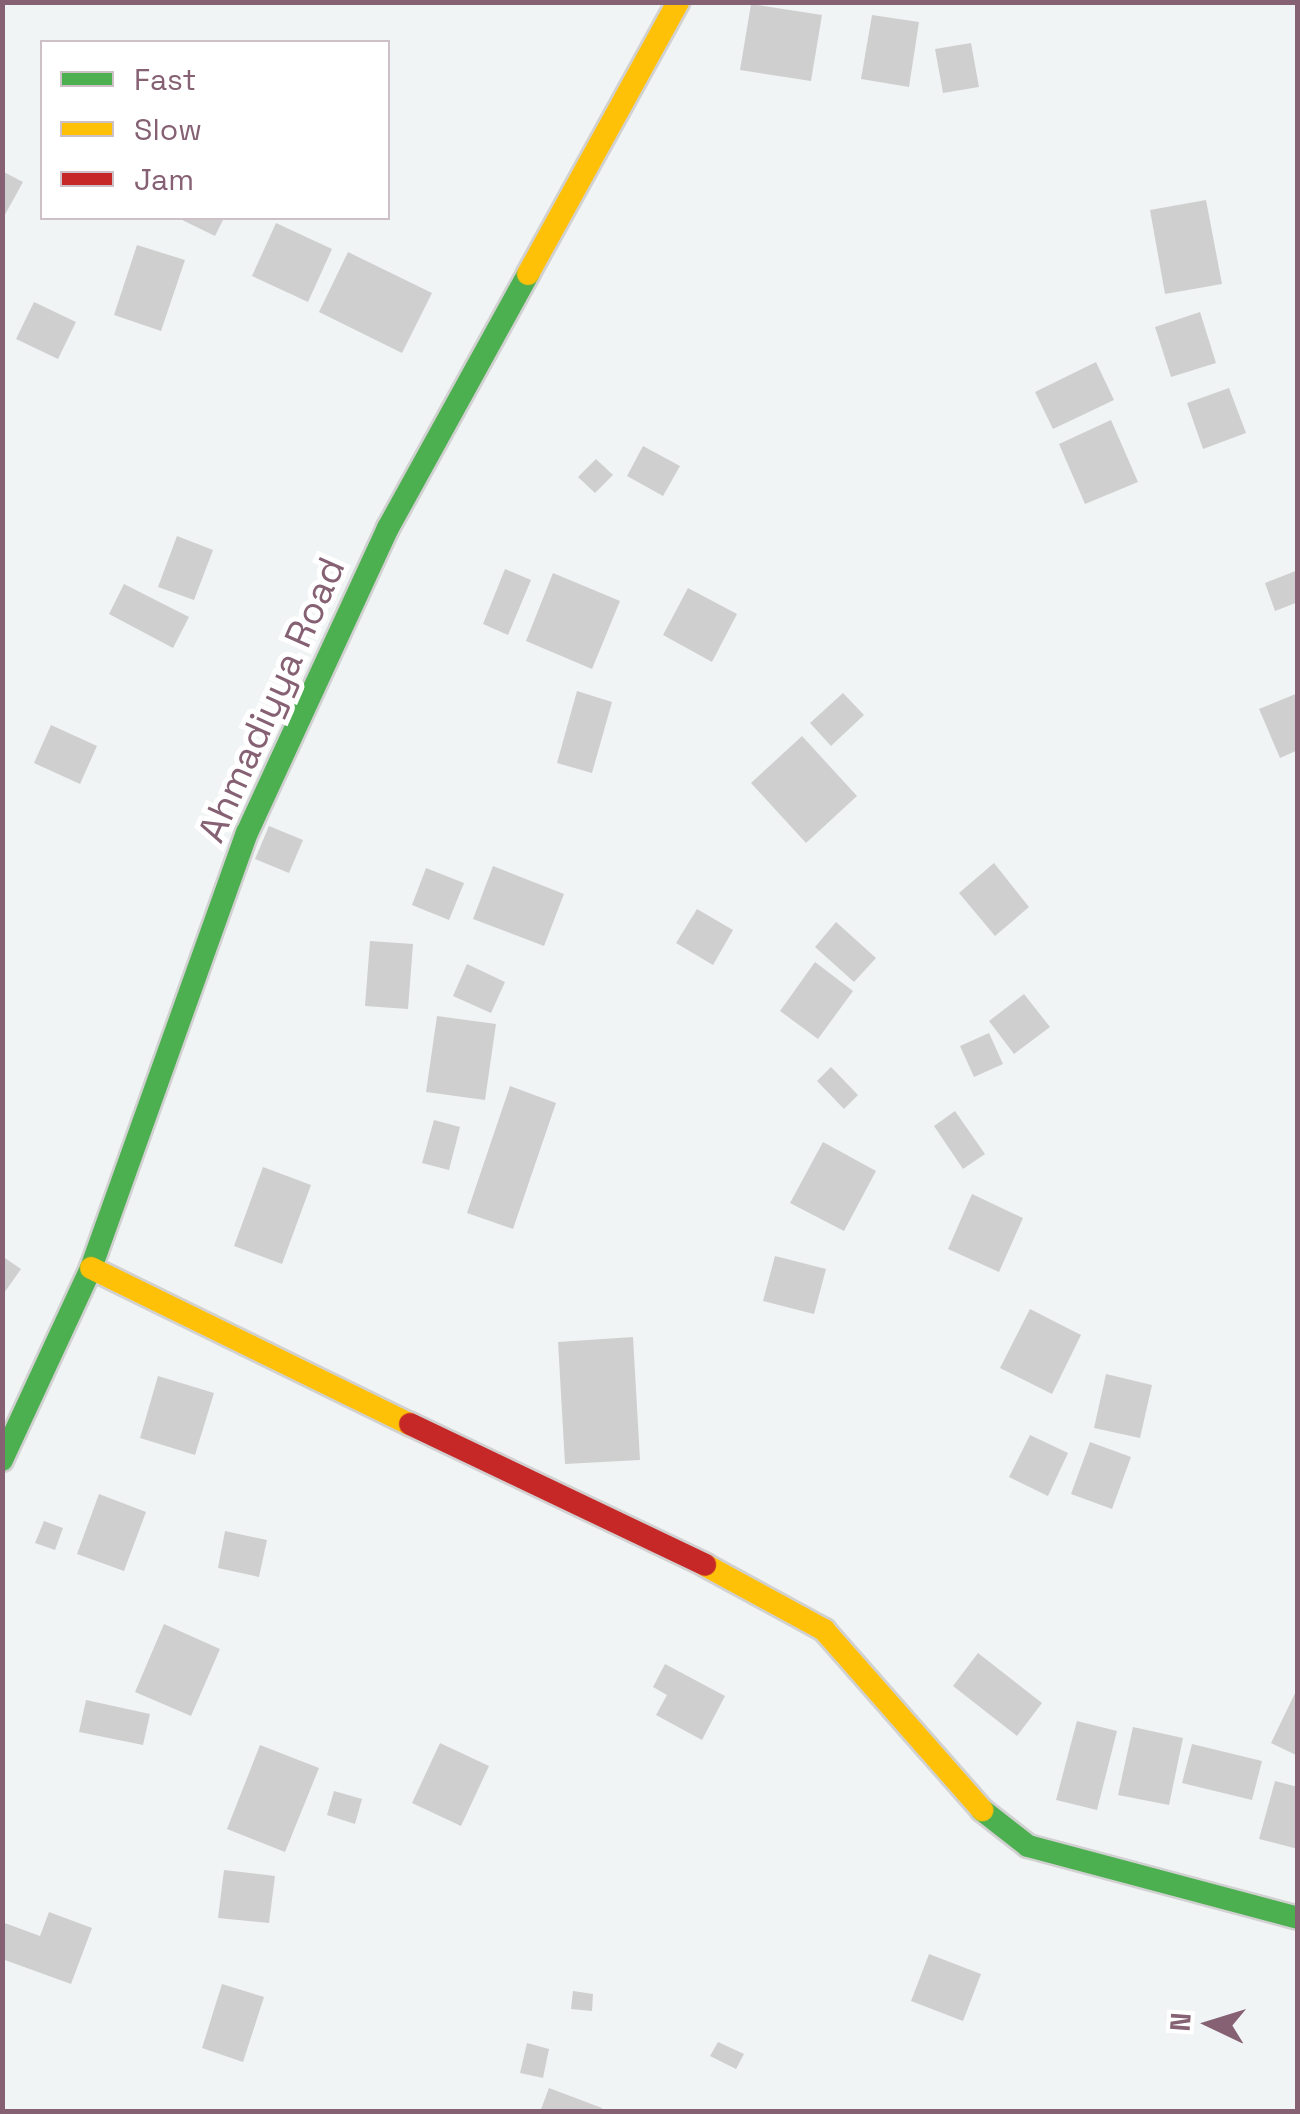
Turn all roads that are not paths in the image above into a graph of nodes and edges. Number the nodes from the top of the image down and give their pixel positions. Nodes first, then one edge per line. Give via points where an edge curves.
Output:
1 (678, 2) edge
2 (90, 1268) junction
3 (2, 1460) edge
4 (1298, 1918) edge

1 - 2 street, Ahmadiyya Road via 372,564 247,833
2 - 3 street, Ahmadiyya Road
2 - 4 street via 264,1360 594,1505 824,1630 976,1805 1028,1846

